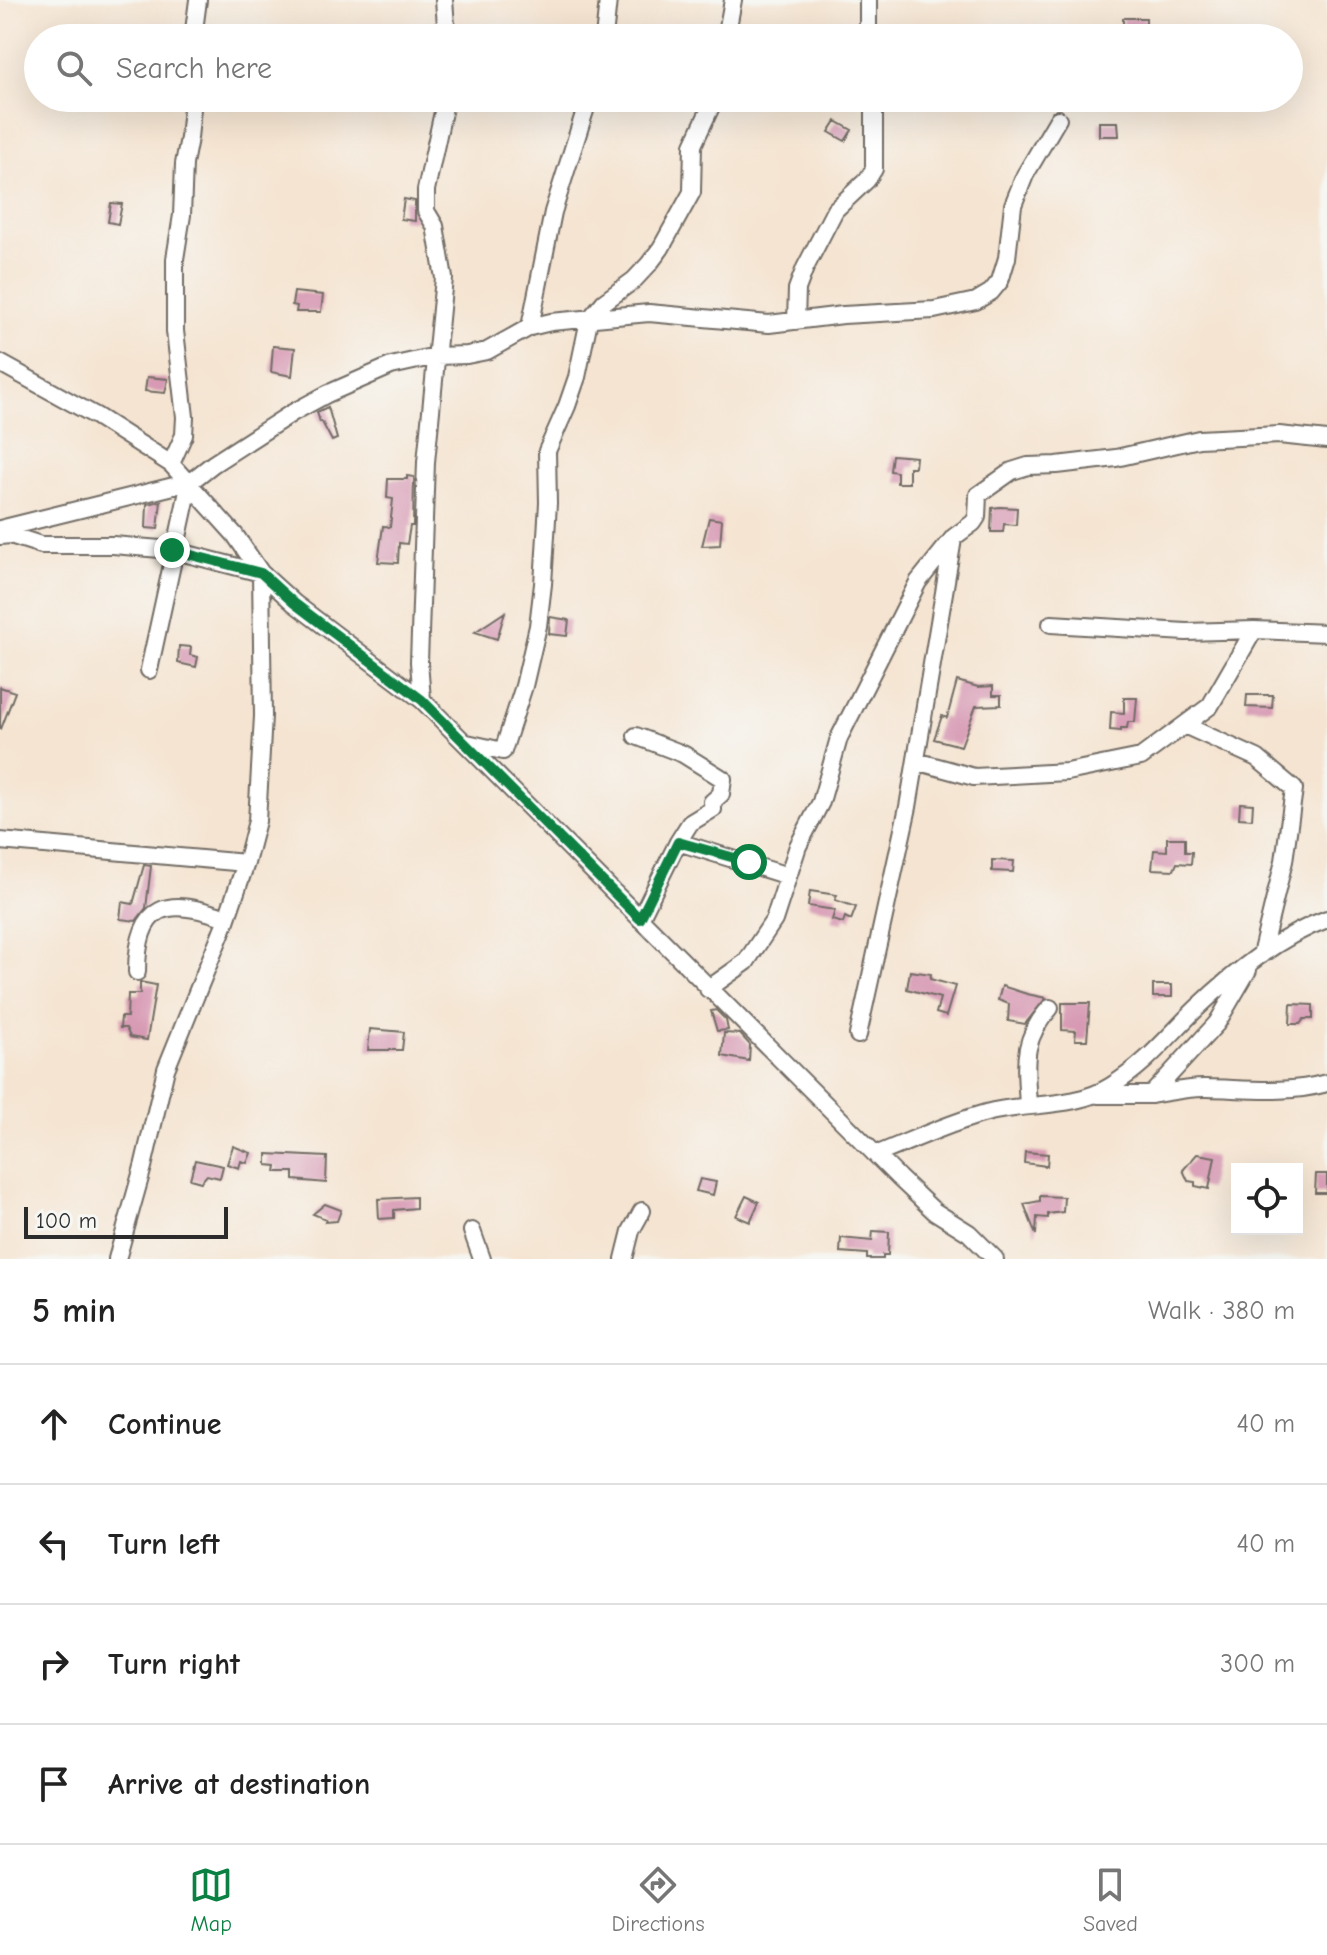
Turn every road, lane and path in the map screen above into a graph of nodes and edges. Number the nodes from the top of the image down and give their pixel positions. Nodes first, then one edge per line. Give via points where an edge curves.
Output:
1 (198, 0) edge
2 (444, 0) edge
3 (608, 0) edge
4 (733, 0) edge
5 (868, 0) edge
6 (195, 24) edge
7 (446, 24) edge
8 (605, 24) edge
9 (729, 24) edge
10 (868, 24) edge
11 (192, 112) edge
12 (443, 112) edge
13 (585, 112) edge
14 (708, 112) edge
15 (874, 112) edge
16 (1058, 119) dead end
17 (589, 320) junction
18 (796, 321) junction
19 (530, 327) junction
20 (436, 356) junction
21 (0, 363) edge
22 (1327, 440) edge
23 (171, 464) junction
24 (190, 482) junction
25 (0, 529) edge
26 (0, 536) edge
27 (954, 537) junction
28 (174, 551) junction
29 (261, 573) junction
30 (1051, 624) dead end
31 (1254, 630) junction
32 (1327, 633) edge
33 (149, 670) dead end
34 (422, 700) junction
35 (1184, 725) junction
36 (636, 736) dead end
37 (466, 742) junction
38 (916, 761) junction
39 (0, 841) edge
40 (678, 842) junction
41 (246, 863) junction
42 (788, 876) junction
43 (226, 918) junction
44 (640, 919) junction
45 (1327, 919) edge
46 (1257, 958) junction
47 (137, 972) dead end
48 (708, 989) junction
49 (1050, 1008) dead end
50 (858, 1035) dead end
51 (1327, 1083) edge
52 (1091, 1095) junction
53 (1151, 1095) junction
54 (1028, 1106) junction
55 (878, 1154) junction
56 (642, 1211) dead end
57 (472, 1231) dead end
58 (117, 1259) edge
59 (482, 1259) edge
60 (624, 1259) edge
61 (995, 1259) edge

1 - 6 street
2 - 7 street
3 - 8 street
4 - 9 street
5 - 10 street
11 - 23 street via 175,259 184,435
12 - 20 street via 426,190 426,211 435,226 444,278
13 - 19 street via 553,212
14 - 17 street via 693,145 692,192 661,248
15 - 18 street via 874,169 835,210 805,268 797,289
16 - 18 street via 1013,205 1007,258 991,292 976,301 934,310
17 - 18 street via 649,313 749,323
17 - 19 street
17 - 37 street via 577,377 547,451 543,584 524,686 503,751
19 - 20 street via 487,351
20 - 24 street via 391,366 327,394
20 - 34 street via 426,462
21 - 23 street
22 - 27 street via 1279,435 1210,438 1116,458 1018,467 978,495 977,517
23 - 24 street
24 - 25 street
24 - 28 street
24 - 29 street
26 - 28 street via 41,545
27 - 38 street
27 - 42 street via 918,582 839,738 821,802
28 - 29 street
28 - 33 street
29 - 34 street
29 - 41 street via 263,716 257,821
30 - 31 street via 1186,632
31 - 32 street
31 - 35 street via 1210,706
34 - 37 street
35 - 38 street via 1141,757 1067,772 974,777
35 - 46 street via 1257,758 1294,789 1284,861
36 - 40 street via 683,754 723,779 713,809 690,823
37 - 44 street
38 - 50 street
39 - 41 street
40 - 42 street
40 - 44 street
41 - 43 street
42 - 48 street via 774,920 756,948 731,975
43 - 47 street via 173,907 157,911 141,932
43 - 58 street via 166,1069
44 - 48 street
45 - 46 street via 1290,934
46 - 52 street via 1196,1009 1140,1067
46 - 53 street via 1217,1023
48 - 55 street
49 - 54 street via 1027,1047
51 - 53 street via 1305,1089 1208,1088
52 - 53 street
52 - 54 street
54 - 55 street via 987,1112
55 - 61 street via 929,1208 969,1233
56 - 60 street
57 - 59 street

